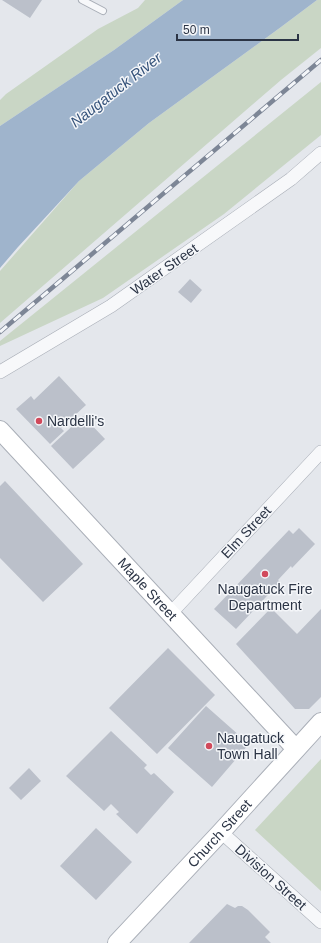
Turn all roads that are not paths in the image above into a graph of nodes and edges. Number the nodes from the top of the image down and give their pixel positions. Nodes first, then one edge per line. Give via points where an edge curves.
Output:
1 (82, 0) edge
2 (103, 11) dead end
3 (321, 153) edge
4 (0, 372) edge
5 (0, 430) edge
6 (321, 452) edge
7 (171, 613) junction
8 (321, 722) edge
9 (296, 749) junction
10 (222, 832) junction
11 (321, 922) edge
12 (117, 943) edge

1 - 2 lane
3 - 4 street, Water Street via 291,179 111,306
5 - 7 street, Maple Street
6 - 7 street, Elm Street
7 - 9 street, Maple Street
8 - 9 street, Church Street
9 - 10 street, Church Street
10 - 11 street, Division Street
10 - 12 street, Church Street

